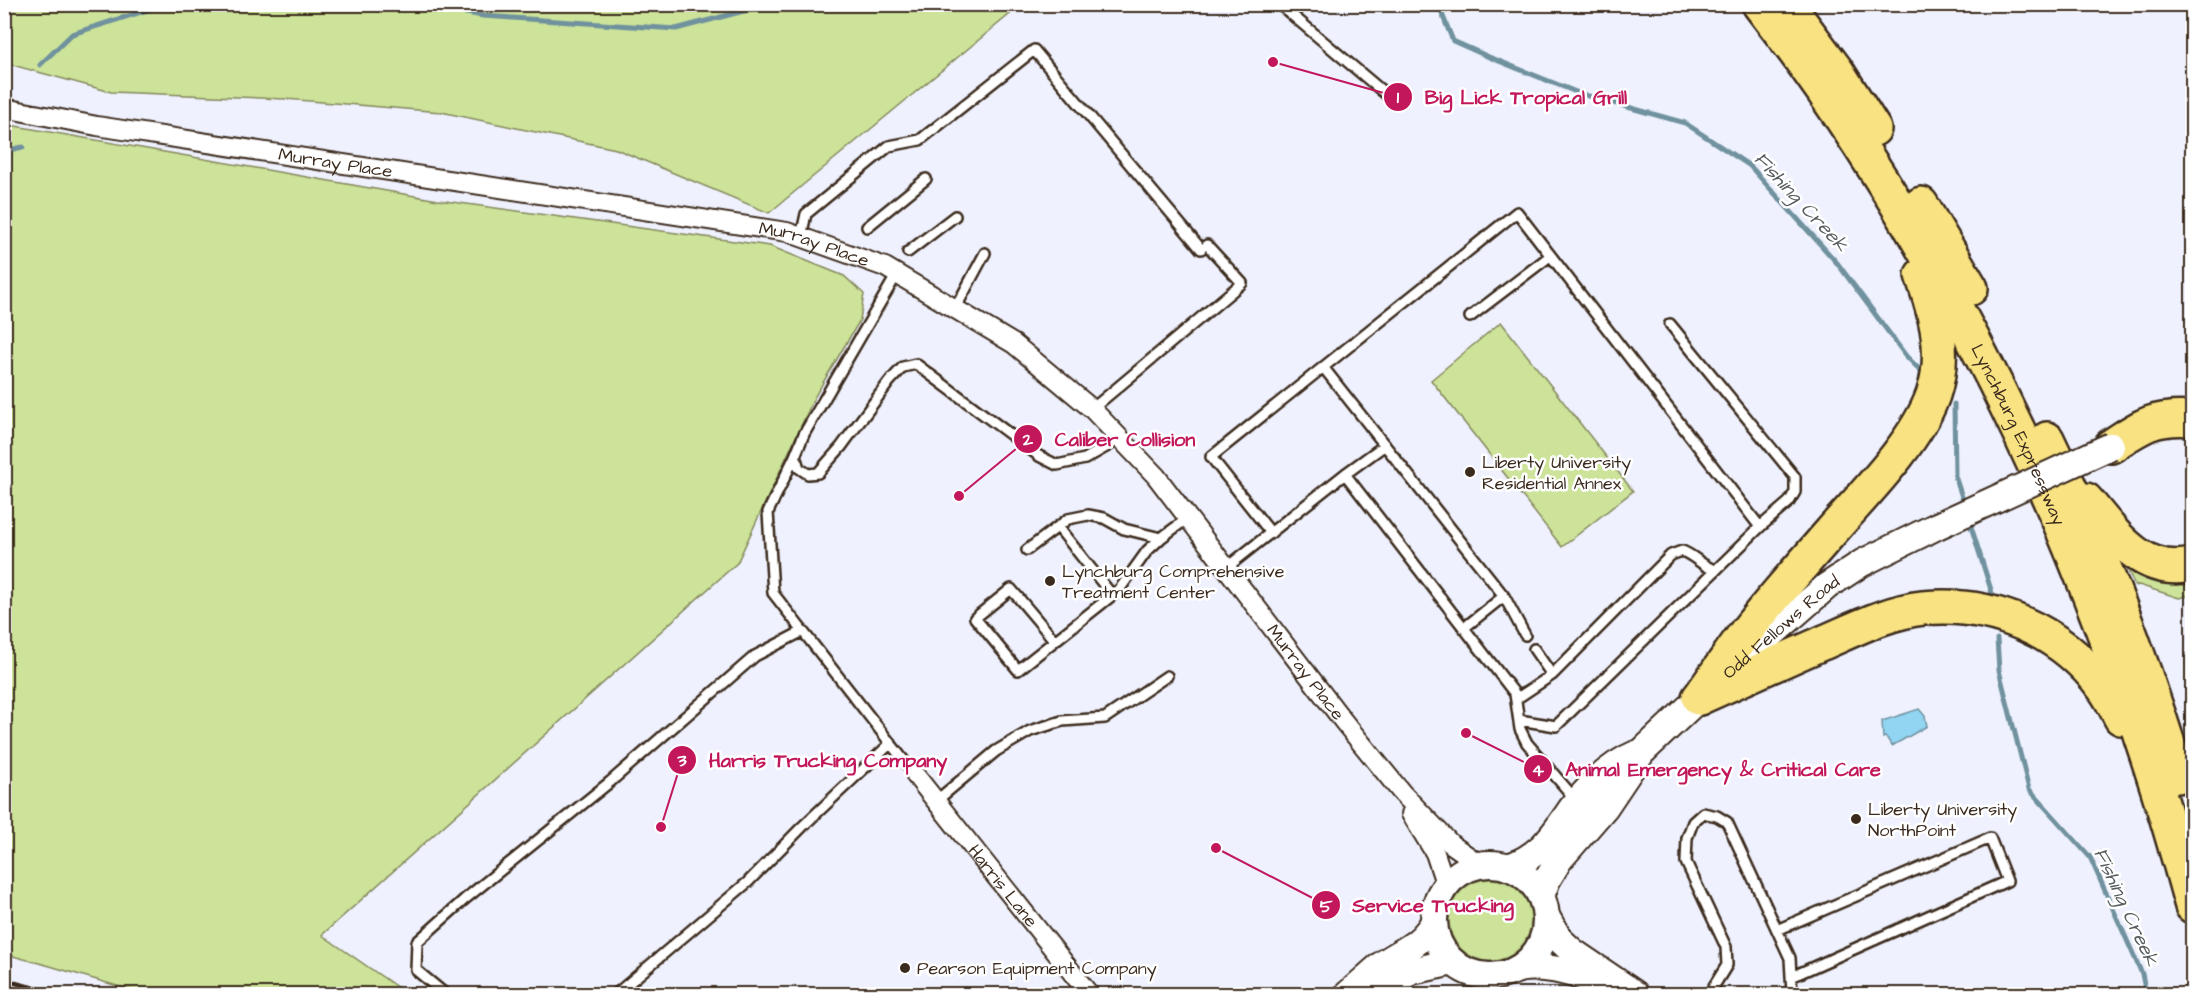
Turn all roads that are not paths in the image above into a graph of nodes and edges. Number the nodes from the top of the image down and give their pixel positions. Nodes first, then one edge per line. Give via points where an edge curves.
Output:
1 (1279, 4) edge
2 (1759, 4) edge
3 (1787, 4) edge
4 (1388, 96) dead end
5 (4, 108) edge
6 (926, 179) dead end
7 (1898, 209) junction
8 (955, 216) dead end
9 (867, 227) dead end
10 (801, 237) junction
11 (908, 252) dead end
12 (985, 253) dead end
13 (1550, 256) junction
14 (897, 274) junction
15 (955, 309) junction
16 (1470, 317) dead end
17 (1670, 324) dead end
18 (1323, 367) junction
19 (1092, 409) junction
20 (2193, 419) edge
21 (2193, 438) edge
22 (1120, 439) junction
23 (1385, 445) junction
24 (2111, 446) junction
25 (795, 456) junction
26 (1345, 474) junction
27 (2064, 475) junction
28 (1188, 518) junction
29 (1058, 527) junction
30 (1760, 527) junction
31 (1271, 533) junction
32 (1161, 538) junction
33 (1028, 550) dead end
34 (2193, 565) edge
35 (1226, 568) junction
36 (1715, 570) junction
37 (1112, 595) junction
38 (1504, 596) junction
39 (1464, 628) junction
40 (803, 631) junction
41 (1525, 635) dead end
42 (1055, 641) junction
43 (1534, 649) dead end
44 (1552, 675) junction
45 (1167, 676) dead end
46 (1699, 698) junction
47 (1516, 699) junction
48 (1519, 720) junction
49 (891, 743) junction
50 (1642, 752) junction
51 (916, 776) joint
52 (1402, 793) junction
53 (936, 801) junction
54 (1578, 802) junction
55 (2182, 826) edge
56 (1481, 865) junction
57 (1508, 867) junction
58 (1446, 886) junction
59 (2193, 906) edge
60 (1544, 907) junction
61 (1434, 922) junction
62 (1777, 930) junction
63 (1453, 962) junction
64 (1518, 969) junction
65 (1791, 977) junction
66 (1633, 993) edge
67 (445, 994) edge
68 (616, 994) edge
69 (1089, 994) edge
70 (1348, 994) edge
71 (1361, 994) edge
72 (1709, 994) edge
73 (1792, 994) edge

1 - 4 lane
2 - 7 highway, Lynchburg Expressway via 1848,128
3 - 27 highway, Lynchburg Expressway via 1837,71 1947,246
5 - 10 street, Murray Place
6 - 9 lane
7 - 46 highway via 1938,328 1940,352 1933,396 1895,458 1752,625
7 - 55 highway, Lynchburg Expressway via 1989,367 2102,625
8 - 11 lane
10 - 14 street, Murray Place
10 - 19 lane via 806,214 889,146 920,140 1034,50 1204,247 1242,283
12 - 15 lane
13 - 16 lane
13 - 18 lane via 1516,212
13 - 30 lane
14 - 15 street, Murray Place
14 - 25 lane
15 - 19 street, Murray Place via 1014,344
17 - 30 lane via 1795,477 1795,492 1789,502
18 - 23 lane
18 - 31 lane via 1211,457
19 - 22 street, Murray Place
20 - 24 highway via 2160,419
21 - 24 highway via 2162,436
22 - 25 lane via 1085,459 1057,465 1039,456 916,364 903,367 889,382 818,473 808,474 799,468
22 - 28 street, Murray Place via 1156,476
23 - 26 lane
23 - 38 lane
24 - 46 main road, Odd Fellows Road, bridge via 1862,563 1827,586
25 - 40 lane via 768,512 773,593
26 - 31 lane
26 - 39 lane
27 - 34 highway via 2141,558 2170,567
27 - 55 highway, Lynchburg Expressway via 2116,594 2154,696
28 - 32 lane
28 - 35 street, Murray Place
29 - 32 lane via 1068,519 1088,515
29 - 33 lane
29 - 37 lane
30 - 36 lane
31 - 35 lane
32 - 37 lane
35 - 52 street, Murray Place
36 - 44 lane via 1703,567 1682,551 1671,555
36 - 48 lane via 1556,726
37 - 42 lane
38 - 39 lane
38 - 41 lane
39 - 47 lane
40 - 49 lane
40 - 67 lane via 755,656 417,942 417,969
42 - 42 lane via 1018,670 975,618 1011,589
43 - 44 lane
44 - 47 lane
45 - 53 lane via 1105,718 1062,720 1030,731 996,751
46 - 50 main road, Odd Fellows Road
46 - 55 highway via 1887,616 1946,607 2012,618 2062,645 2104,688
47 - 48 lane
48 - 54 lane via 1527,743
49 - 51 lane
49 - 68 lane via 748,882
50 - 54 main road, Odd Fellows Road via 1621,760 1603,774
50 - 60 main road, Odd Fellows Road via 1605,807 1559,860 1547,880
51 - 53 street, Harris Lane
52 - 56 street, Murray Place via 1451,844
52 - 58 street, Murray Place via 1435,853
53 - 69 street, Harris Lane
54 - 57 main road, Odd Fellows Road via 1545,846 1524,862
55 - 59 highway, Lynchburg Expressway
56 - 57 main road
56 - 58 main road via 1456,876
57 - 60 main road via 1531,881
58 - 61 main road
60 - 64 main road via 1541,945
60 - 66 main road via 1559,939
61 - 63 main road via 1440,944
61 - 70 main road via 1425,937
62 - 65 lane via 1790,958
62 - 65 lane via 1990,838 2007,881
62 - 72 lane via 1727,822 1703,813 1693,822 1687,838 1686,862 1726,947 1727,965
63 - 64 main road via 1484,976
63 - 71 main road via 1412,971 1384,987
64 - 66 main road via 1533,966 1562,970
65 - 73 lane

